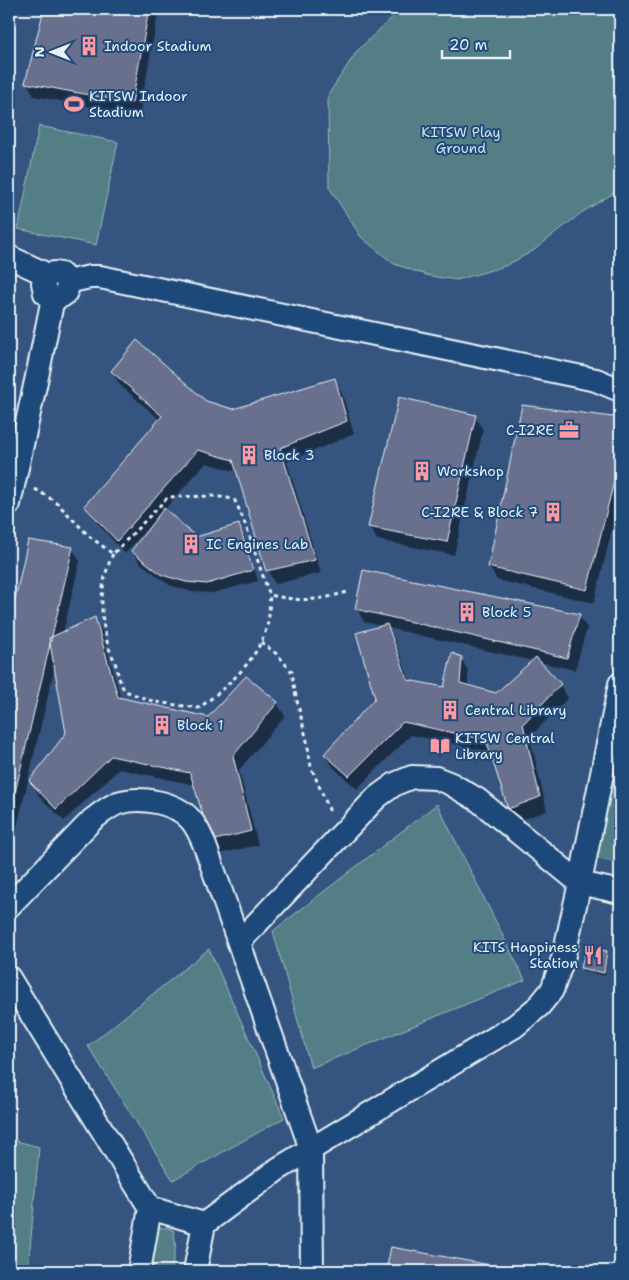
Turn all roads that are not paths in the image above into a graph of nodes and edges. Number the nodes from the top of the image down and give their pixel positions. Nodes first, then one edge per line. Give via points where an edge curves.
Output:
1 (9, 257) edge
2 (56, 285) junction
3 (620, 390) edge
4 (9, 504) edge
5 (620, 684) edge
6 (612, 769) edge
7 (580, 883) junction
8 (620, 892) edge
9 (9, 906) edge
10 (239, 942) junction
11 (9, 978) edge
12 (311, 1149) junction
13 (150, 1208) junction
14 (204, 1224) junction
15 (139, 1271) edge
16 (195, 1271) edge
17 (312, 1271) edge

1 - 2 lane
2 - 3 lane via 100,277 596,380
2 - 4 lane
5 - 6 lane
6 - 7 lane
7 - 8 lane
7 - 10 lane via 478,800 436,778 412,777 377,796
7 - 12 lane via 552,990 539,1006 515,1026
9 - 10 lane via 106,809 120,803 154,802 174,807 191,820 201,837
10 - 12 lane
11 - 13 lane
12 - 14 lane via 278,1169
12 - 17 lane
13 - 14 lane
13 - 15 lane
14 - 16 lane

